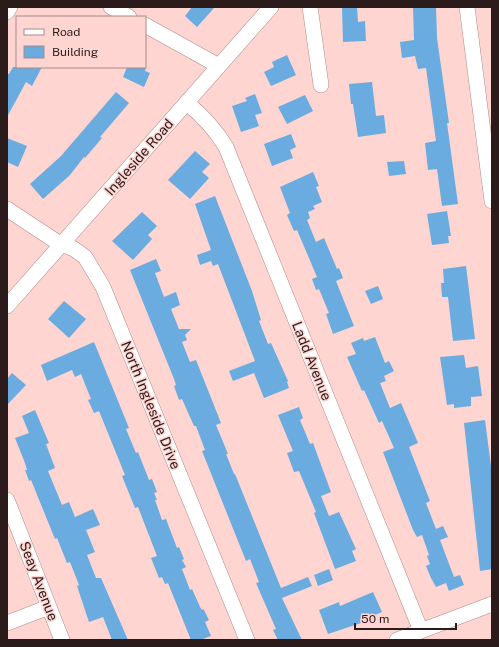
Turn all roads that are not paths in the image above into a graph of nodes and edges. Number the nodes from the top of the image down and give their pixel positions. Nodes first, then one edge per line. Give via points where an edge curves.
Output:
1 (10, 7) edge
2 (110, 7) edge
3 (271, 7) edge
4 (310, 7) edge
5 (467, 7) edge
6 (7, 12) edge
7 (127, 16) edge
8 (146, 26) edge
9 (219, 66) junction
10 (321, 86) dead end
11 (187, 102) junction
12 (492, 201) edge
13 (7, 209) edge
14 (62, 244) junction
15 (7, 306) edge
16 (7, 500) edge
17 (492, 604) edge
18 (48, 606) junction
19 (7, 623) edge
20 (422, 631) junction
21 (62, 640) edge
22 (247, 640) edge
23 (397, 640) edge

1 - 6 street
2 - 7 street
3 - 9 street, Ingleside Road
4 - 10 street
5 - 12 street
8 - 9 street
9 - 11 street, Ingleside Road
11 - 14 street, Ingleside Road
11 - 20 street, Ladd Avenue via 216,130 226,147
13 - 14 street, North Ingleside Drive
14 - 15 street, Ingleside Road
14 - 22 street, North Ingleside Drive via 85,257 102,287
16 - 18 street, Seay Avenue
17 - 20 street
18 - 19 street
18 - 21 street, Seay Avenue
20 - 23 street

